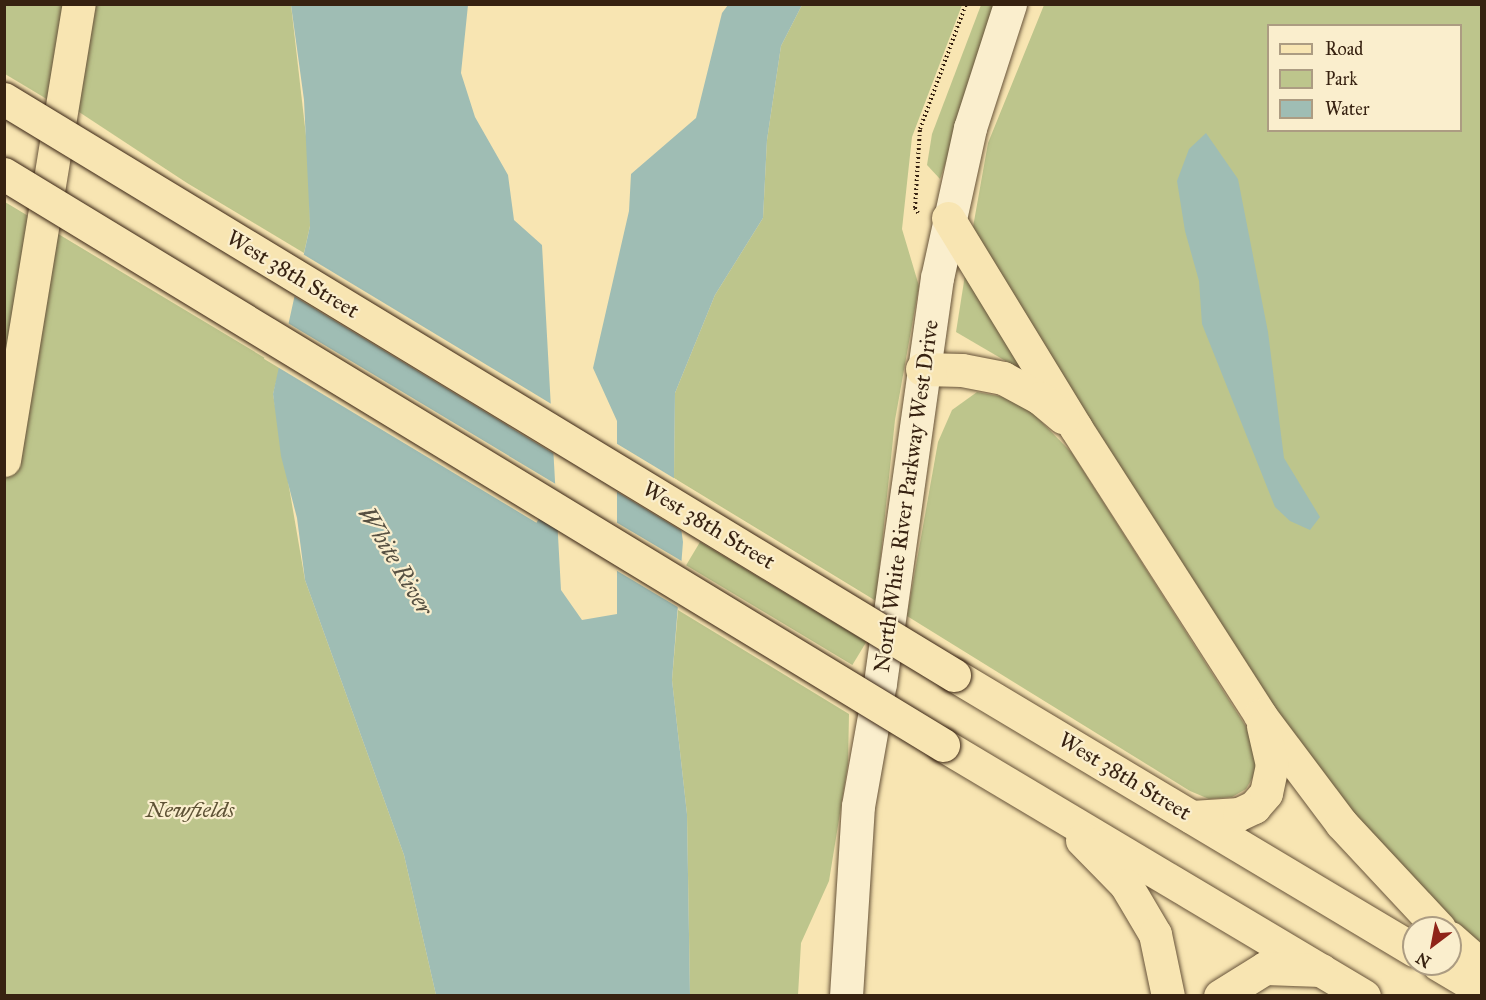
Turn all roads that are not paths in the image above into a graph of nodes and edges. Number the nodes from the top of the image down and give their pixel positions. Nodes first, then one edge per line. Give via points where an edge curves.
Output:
1 (79, 4) edge
2 (1010, 4) edge
3 (4, 99) edge
4 (4, 174) edge
5 (948, 218) junction
6 (922, 369) junction
7 (1076, 428) junction
8 (4, 460) edge
9 (1260, 716) junction
10 (1049, 807) junction
11 (1192, 817) junction
12 (1428, 916) edge
13 (1402, 943) edge
14 (1462, 948) edge
15 (1482, 966) edge
16 (1323, 970) junction
17 (1458, 976) edge
18 (1482, 990) edge
19 (846, 996) edge
20 (1168, 996) edge
21 (1220, 996) edge
22 (1364, 996) edge

1 - 8 main road
2 - 5 street, North White River Parkway West Drive via 976,103
3 - 11 main road, West 38th Street, bridge
4 - 10 main road, bridge
5 - 6 street, North White River Parkway West Drive
5 - 7 main road
6 - 7 main road via 962,370 1003,378 1040,398
6 - 19 street, North White River Parkway West Drive via 880,683 856,826
7 - 9 main road
9 - 11 main road via 1272,765 1266,793 1254,807 1239,814
9 - 12 main road via 1347,830
10 - 16 main road
10 - 20 main road via 1126,885 1155,934
11 - 13 main road, West 38th Street
14 - 15 main road
16 - 21 main road via 1265,968
16 - 22 main road
17 - 18 main road

